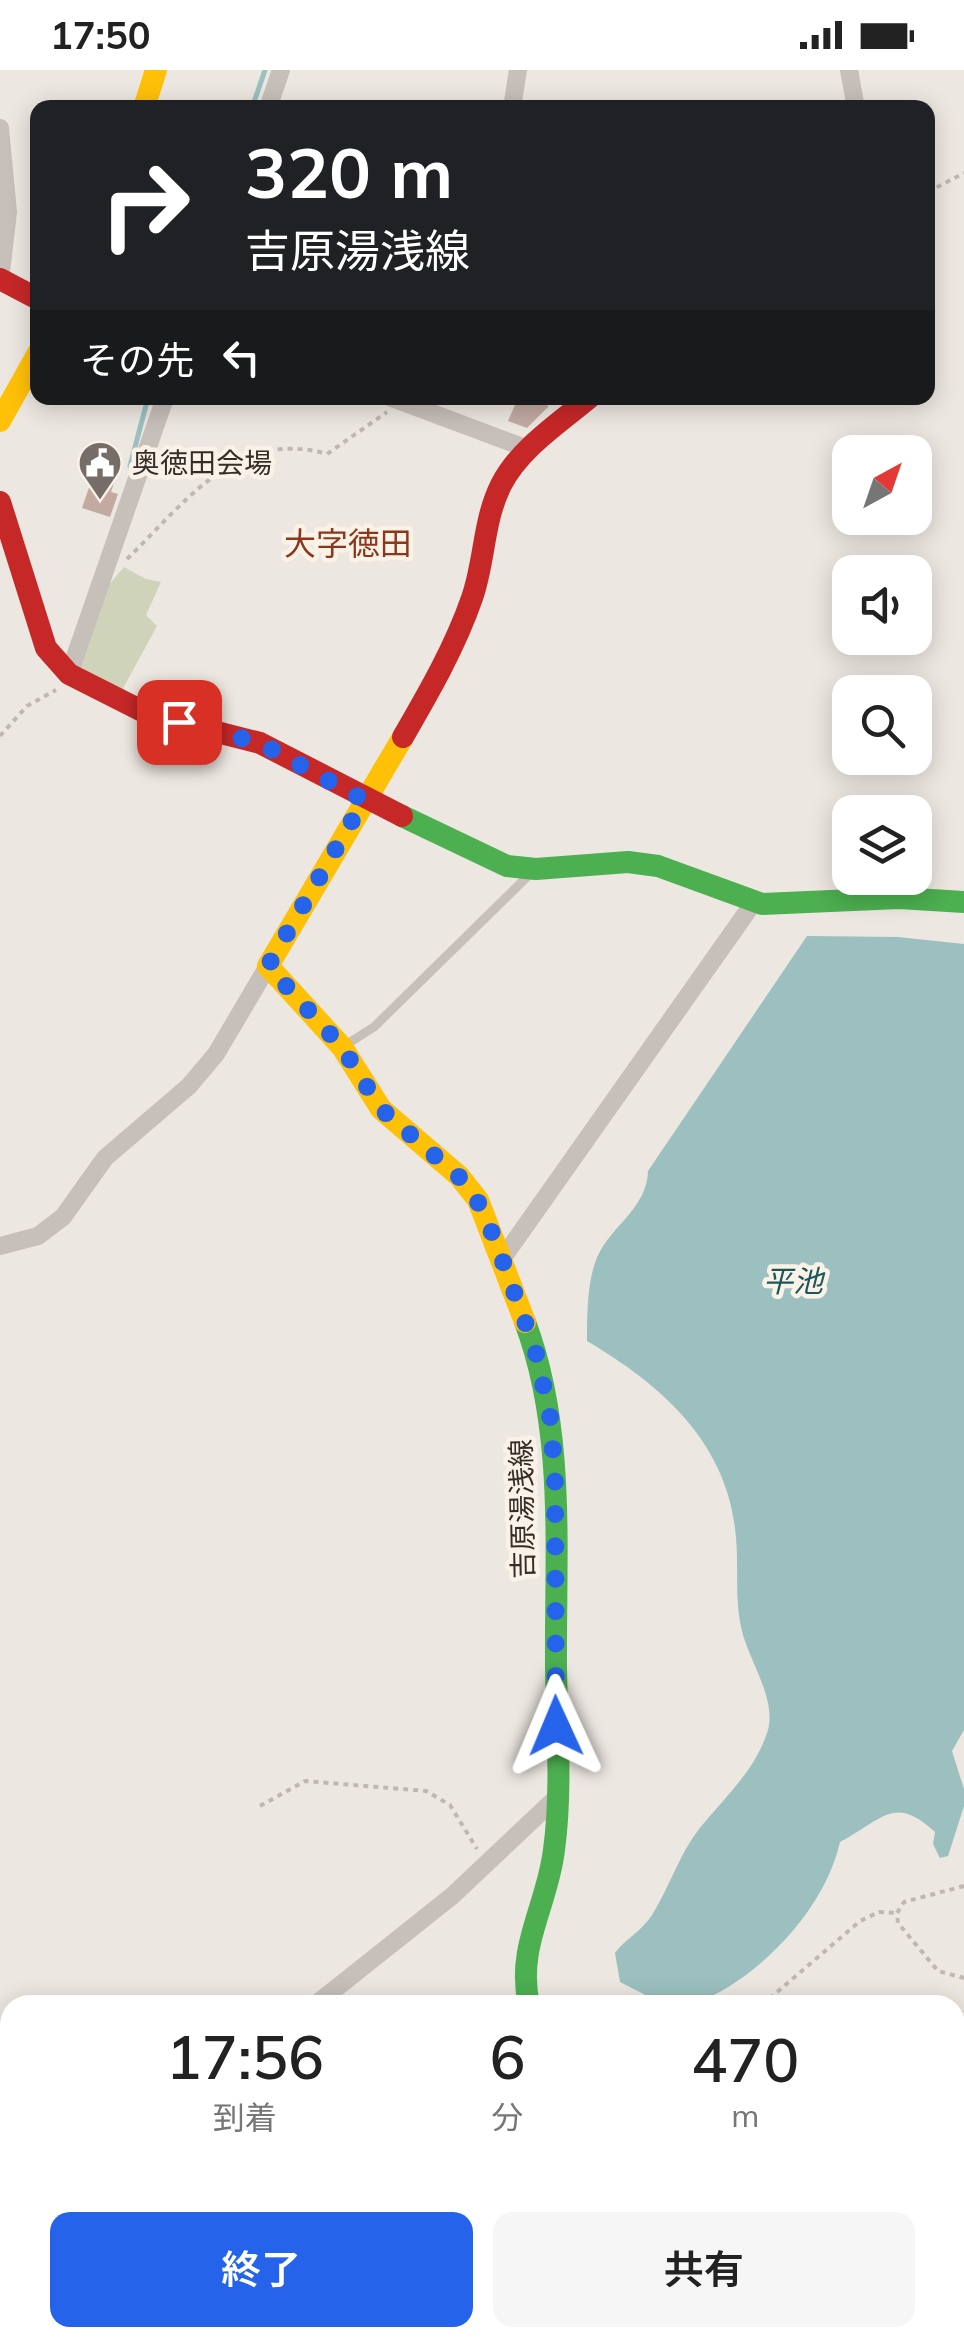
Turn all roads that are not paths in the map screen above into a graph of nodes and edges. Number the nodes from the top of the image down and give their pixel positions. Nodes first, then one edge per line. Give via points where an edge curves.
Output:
1 (156, 70) edge
2 (281, 70) edge
3 (518, 70) edge
4 (849, 70) edge
5 (147, 100) edge
6 (271, 100) edge
7 (513, 100) edge
8 (855, 100) edge
9 (0, 128) edge
10 (0, 280) edge
11 (30, 295) edge
12 (30, 367) edge
13 (163, 405) edge
14 (410, 405) edge
15 (580, 405) edge
16 (0, 421) edge
17 (528, 449) junction
18 (0, 502) edge
19 (74, 677) junction
20 (364, 800) junction
21 (536, 869) junction
22 (754, 902) junction
23 (964, 902) edge
24 (268, 966) junction
25 (342, 1047) junction
26 (0, 1246) edge
27 (502, 1259) junction
28 (557, 1797) junction
29 (326, 1995) edge
30 (527, 1995) edge

1 - 5 main road
2 - 6 street
3 - 7 street
4 - 8 street
9 - 10 street via 8,212
10 - 11 main road
12 - 16 main road
13 - 19 street
14 - 17 street
15 - 17 main road
17 - 20 main road via 502,483 486,526 474,595 437,680
18 - 19 main road via 46,648
19 - 20 main road via 150,715 260,743
20 - 21 main road via 492,861
20 - 24 main road
21 - 22 main road via 658,866
21 - 25 lane via 374,1027
22 - 23 main road
22 - 27 street
24 - 25 main road, 吉原湯浅線
24 - 26 street via 216,1054 105,1158 63,1218 38,1236
25 - 27 main road, 吉原湯浅線 via 381,1109 471,1190
27 - 28 main road, 吉原湯浅線 via 535,1349 550,1415
28 - 29 street via 488,1865
28 - 30 main road, 吉原湯浅線 via 554,1852 522,1973

